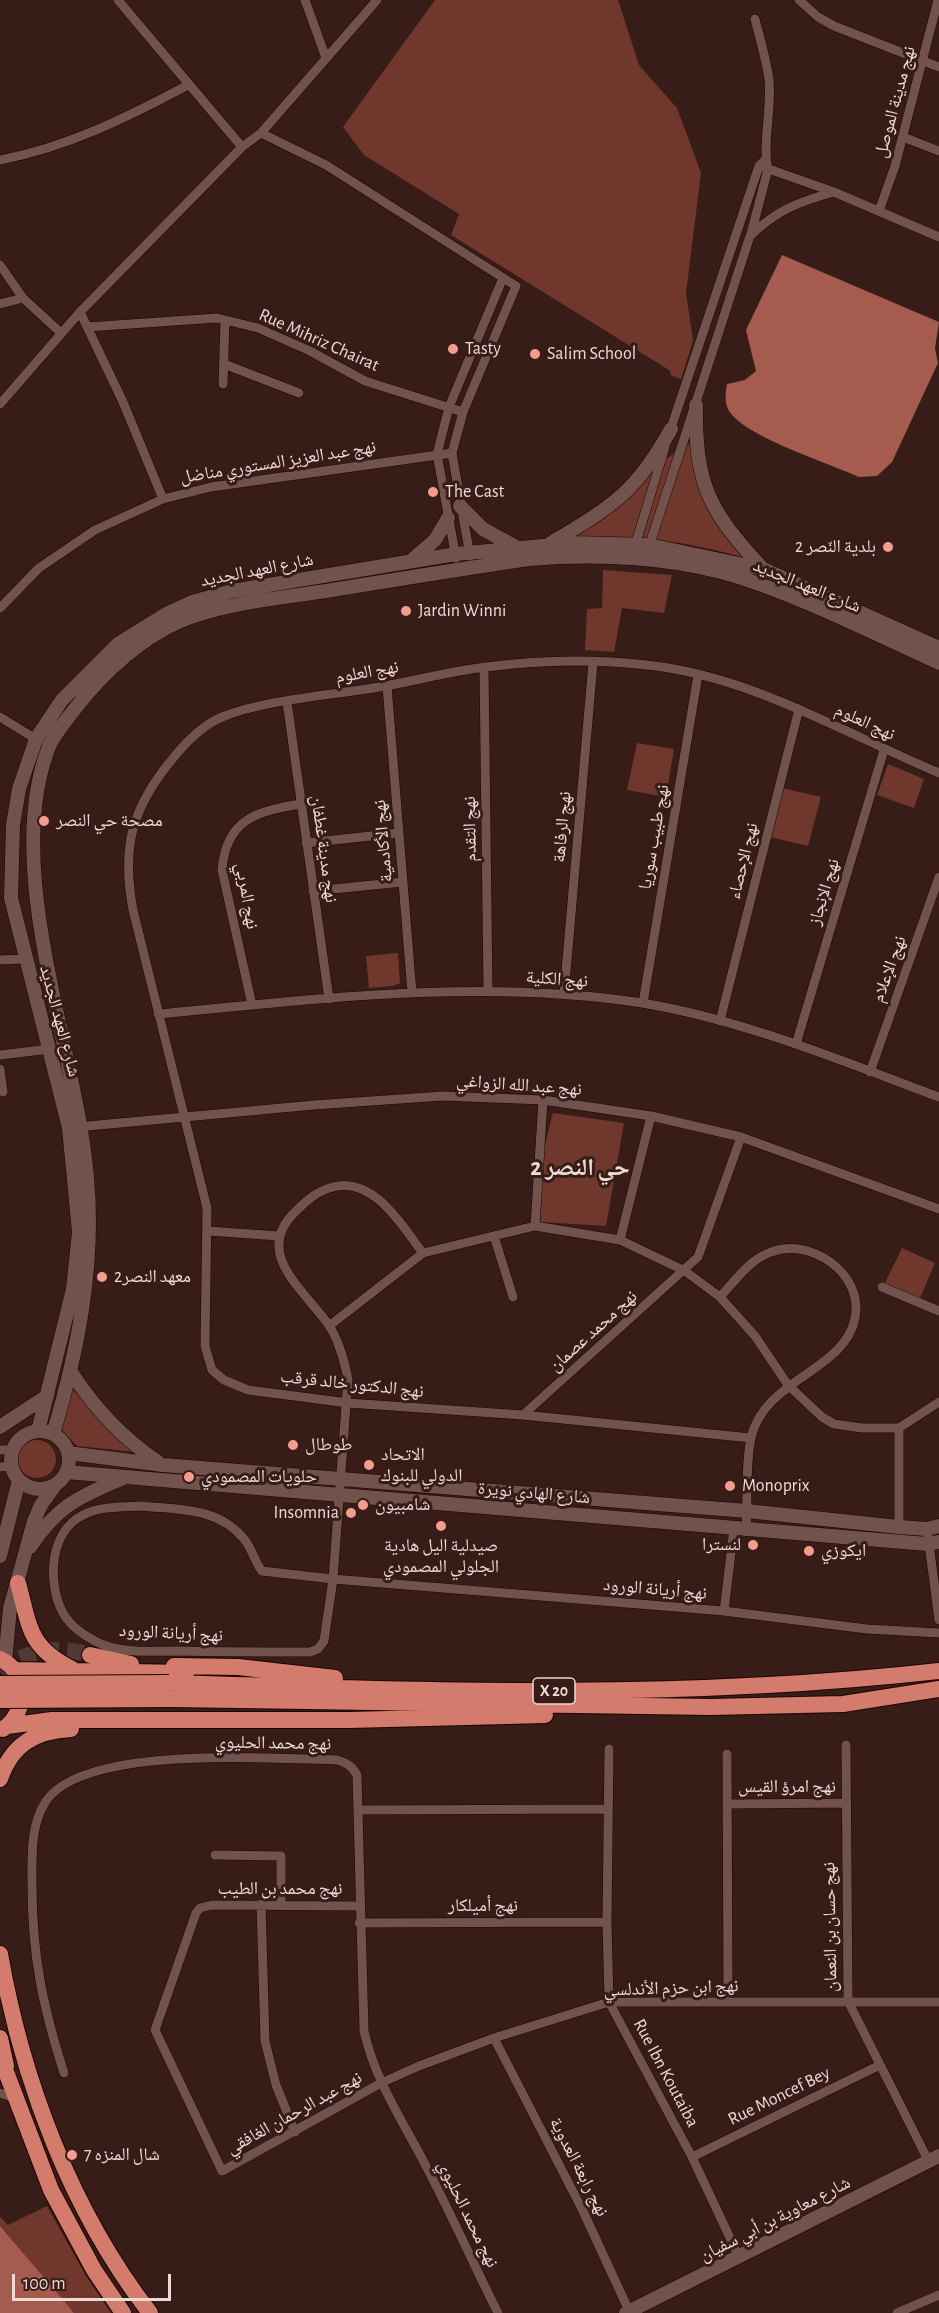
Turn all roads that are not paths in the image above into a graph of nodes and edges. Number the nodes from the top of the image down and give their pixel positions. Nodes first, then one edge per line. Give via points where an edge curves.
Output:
1 (118, 0) edge
2 (305, 0) edge
3 (377, 0) edge
4 (799, 0) edge
5 (938, 0) edge
6 (755, 19) dead end
7 (326, 58) junction
8 (922, 60) junction
9 (939, 67) edge
10 (188, 85) junction
11 (261, 132) junction
12 (903, 137) junction
13 (242, 147) junction
14 (939, 151) edge
15 (0, 160) edge
16 (764, 165) junction
17 (834, 192) junction
18 (879, 211) junction
19 (750, 236) junction
20 (939, 237) edge
21 (0, 265) edge
22 (503, 278) junction
23 (22, 298) junction
24 (0, 304) edge
25 (80, 312) junction
26 (225, 320) junction
27 (87, 327) junction
28 (61, 333) junction
29 (224, 364) junction
30 (224, 384) dead end
31 (299, 393) dead end
32 (0, 404) edge
33 (696, 405) junction
34 (449, 407) junction
35 (463, 412) junction
36 (671, 429) junction
37 (452, 453) junction
38 (436, 454) junction
39 (163, 499) junction
40 (460, 506) junction
41 (448, 518) junction
42 (549, 544) junction
43 (642, 544) junction
44 (516, 546) junction
45 (462, 553) junction
46 (639, 559) junction
47 (411, 561) junction
48 (473, 567) junction
49 (459, 569) junction
50 (763, 569) junction
51 (0, 608) edge
52 (939, 648) edge
53 (593, 663) junction
54 (939, 663) edge
55 (484, 667) junction
56 (698, 675) junction
57 (387, 686) junction
58 (287, 702) junction
59 (799, 709) junction
60 (0, 717) edge
61 (36, 739) junction
62 (50, 745) junction
63 (884, 750) junction
64 (939, 773) edge
65 (301, 804) junction
66 (399, 833) junction
67 (306, 843) junction
68 (939, 877) edge
69 (403, 882) junction
70 (313, 891) junction
71 (5, 899) edge
72 (24, 958) junction
73 (0, 960) edge
74 (488, 992) junction
75 (412, 993) junction
76 (564, 994) junction
77 (329, 999) junction
78 (643, 1004) junction
79 (252, 1005) junction
80 (158, 1014) junction
81 (720, 1021) junction
82 (796, 1044) junction
83 (50, 1049) junction
84 (0, 1055) edge
85 (0, 1069) edge
86 (870, 1072) junction
87 (3, 1092) dead end
88 (939, 1097) edge
89 (543, 1100) junction
90 (186, 1116) junction
91 (651, 1116) junction
92 (75, 1127) junction
93 (741, 1137) junction
94 (939, 1209) edge
95 (535, 1226) junction
96 (208, 1231) junction
97 (279, 1236) junction
98 (494, 1236) junction
99 (620, 1240) junction
100 (423, 1253) junction
101 (685, 1271) junction
102 (882, 1287) dead end
103 (513, 1297) dead end
104 (720, 1297) junction
105 (939, 1311) edge
106 (329, 1326) junction
107 (71, 1372) junction
108 (788, 1385) junction
109 (46, 1396) junction
110 (939, 1402) edge
111 (348, 1403) junction
112 (523, 1415) junction
113 (0, 1427) edge
114 (899, 1428) junction
115 (38, 1431) junction
116 (53, 1434) junction
117 (751, 1438) junction
118 (6, 1450) edge
119 (68, 1453) junction
120 (163, 1465) junction
121 (6, 1466) edge
122 (66, 1472) junction
123 (126, 1476) junction
124 (342, 1479) junction
125 (19, 1480) junction
126 (56, 1484) junction
127 (340, 1494) junction
128 (747, 1510) junction
129 (899, 1527) junction
130 (933, 1527) edge
131 (740, 1529) junction
132 (933, 1543) edge
133 (0, 1556) edge
134 (24, 1556) junction
135 (333, 1579) junction
136 (18, 1583) junction
137 (724, 1611) junction
138 (939, 1620) edge
139 (939, 1633) edge
140 (90, 1655) tunnel mouth
141 (6, 1664) edge
142 (76, 1671) junction
143 (939, 1671) edge
144 (335, 1678) junction
145 (0, 1684) edge
146 (939, 1689) edge
147 (606, 1690) junction
148 (170, 1691) junction
149 (0, 1700) edge
150 (711, 1707) junction
151 (196, 1720) junction
152 (2, 1730) edge
153 (846, 1745) dead end
154 (609, 1749) dead end
155 (727, 1754) dead end
156 (0, 1779) edge
157 (846, 1803) junction
158 (729, 1804) junction
159 (607, 1809) junction
160 (359, 1810) junction
161 (215, 1855) dead end
162 (261, 1904) junction
163 (281, 1904) junction
164 (358, 1906) junction
165 (607, 1922) junction
166 (359, 1923) junction
167 (0, 1954) edge
168 (848, 2001) junction
169 (609, 2002) junction
170 (728, 2002) junction
171 (939, 2002) edge
172 (0, 2038) edge
173 (494, 2038) junction
174 (0, 2056) edge
175 (880, 2065) junction
176 (7, 2073) junction
177 (64, 2073) dead end
178 (381, 2083) junction
179 (7, 2095) edge
180 (295, 2132) junction
181 (692, 2157) junction
182 (934, 2159) edge
183 (222, 2170) joint
184 (739, 2258) junction
185 (939, 2295) edge
186 (628, 2312) edge
187 (123, 2313) edge
188 (150, 2313) edge
189 (498, 2313) edge
190 (897, 2313) edge

1 - 10 street
2 - 7 street
3 - 7 street
4 - 8 street via 834,26
5 - 8 street, نهج مدينة الموصل
6 - 16 street via 769,79 770,120
7 - 11 street
8 - 9 street
8 - 12 street, نهج مدينة الموصل
10 - 13 street
10 - 15 street via 105,127 37,153
11 - 13 street
11 - 22 street via 326,165
12 - 14 street
12 - 18 street, نهج مدينة الموصل
13 - 25 street
16 - 17 street
16 - 19 street
16 - 36 street
17 - 18 street
17 - 19 street via 786,207
18 - 20 street
19 - 33 street
21 - 23 street
22 - 34 street
22 - 35 street via 516,286
23 - 24 street
23 - 28 street
25 - 27 street
25 - 28 street
26 - 27 street, Rue Mihriz Chairat
26 - 29 street
26 - 34 street, Rue Mihriz Chairat via 258,328 365,381
27 - 39 street
28 - 32 street
29 - 30 street
29 - 31 street
33 - 43 street
33 - 50 main road via 698,464 711,504 729,532
34 - 35 street, Rue Mihriz Chairat
34 - 38 street
35 - 37 street
36 - 42 main road via 654,460 624,496 589,522
36 - 43 street
37 - 38 street, نهج عبد العزيز المستوري مناضل
37 - 40 street
38 - 39 street, نهج عبد العزيز المستوري مناضل via 211,487
38 - 41 street
39 - 51 street, نهج عبد العزيز المستوري مناضل via 86,537 39,568
40 - 44 main road via 483,529
40 - 45 street
41 - 45 street
41 - 47 main road via 435,540
42 - 43 main road, شارع العهد الجديد
42 - 44 main road, شارع العهد الجديد
43 - 46 street
43 - 50 main road, شارع العهد الجديد
44 - 45 main road, شارع العهد الجديد
45 - 47 main road, شارع العهد الجديد
45 - 48 street
45 - 49 street
46 - 48 main road, شارع العهد الجديد via 575,556
46 - 54 main road, شارع العهد الجديد via 758,583
47 - 61 main road, شارع العهد الجديد via 232,591 168,612 118,644 91,668 62,700
48 - 49 main road, شارع العهد الجديد
49 - 62 main road, شارع العهد الجديد via 234,605 191,617 125,655 72,711
50 - 52 main road, شارع العهد الجديد
53 - 55 street, نهج العلوم
53 - 56 street, نهج العلوم via 648,665
53 - 76 street, نهج الرفاهة
55 - 57 street, نهج العلوم
55 - 74 street, نهج التقدم
56 - 59 street, نهج العلوم
56 - 78 street, نهج طبيب سوريا
57 - 58 street, نهج العلوم
57 - 66 street, نهج الأكادمية
58 - 65 street, نهج مدينة غطفان
58 - 80 street, نهج العلوم via 237,712 199,731 158,776 142,803 133,828 127,877
59 - 63 street, نهج العلوم
59 - 81 street, نهج الإحصاء
60 - 61 street
61 - 62 street
61 - 71 main road, شارع العهد الجديد via 19,789
62 - 92 main road, شارع العهد الجديد via 34,789 27,825 26,889
63 - 64 street, نهج العلوم
63 - 82 street, نهج الإنجاز
65 - 67 street, نهج مدينة غطفان
65 - 79 street, نهج المربي via 252,816 227,842 222,870
66 - 67 street
66 - 69 street, نهج الأكادمية
67 - 70 street, نهج مدينة غطفان
68 - 86 street, نهج الإعلام
69 - 70 street
69 - 75 street, نهج الأكادمية
70 - 77 street, نهج مدينة غطفان
71 - 72 main road, شارع العهد الجديد
72 - 73 street
72 - 83 main road, شارع العهد الجديد
74 - 75 street, نهج الكلية
74 - 76 street, نهج الكلية
75 - 77 street, نهج الكلية
76 - 78 street, نهج الكلية
77 - 79 street, نهج الكلية
78 - 81 street, نهج الكلية
79 - 80 street, نهج الكلية
80 - 90 street, نهج العلوم
81 - 82 street, نهج الكلية
82 - 86 street, نهج الكلية
83 - 84 street
83 - 92 main road, شارع العهد الجديد
85 - 87 street
86 - 88 street, نهج الكلية
89 - 90 street, نهج عبد الله الزواغي via 444,1096
89 - 91 street, نهج عبد الله الزواغي
89 - 95 street
90 - 92 street, نهج عبد الله الزواغي
90 - 96 street, نهج الدكتور خالد قرقب via 207,1208
91 - 93 street, نهج عبد الله الزواغي
91 - 99 street
92 - 107 main road, شارع العهد الجديد via 90,1232 86,1290
92 - 109 main road, شارع العهد الجديد via 79,1232 73,1289
93 - 94 street, نهج عبد الله الزواغي
93 - 101 street, نهج محمد عصمان via 698,1257
95 - 98 street
95 - 99 street
96 - 97 street
96 - 111 street, نهج الدكتور خالد قرقب via 205,1346 212,1370 248,1390
97 - 100 street via 287,1219 320,1190 355,1186 384,1203
97 - 106 street via 283,1266
98 - 100 street
98 - 103 street
99 - 101 street
100 - 106 street
101 - 104 street
101 - 112 street, نهج محمد عصمان
102 - 105 street
104 - 108 street via 755,1336
104 - 108 street via 754,1261 789,1248 807,1248 823,1256 847,1281 856,1315 851,1333 839,1349
106 - 111 street, نهج أريانة الورود via 343,1355
107 - 116 main road, شارع العهد الجديد
107 - 120 main road via 106,1420
108 - 114 street via 822,1418 834,1424
108 - 117 street via 773,1399
109 - 113 main road
109 - 115 main road, شارع العهد الجديد
110 - 114 street
111 - 112 street, نهج الدكتور خالد قرقب
111 - 124 street, نهج أريانة الورود
112 - 117 street, نهج الدكتور خالد قرقب
114 - 129 street
115 - 116 main road
115 - 118 main road
116 - 119 main road
117 - 128 street
118 - 121 main road
119 - 120 main road, شارع الهادي نويرة
119 - 122 main road
120 - 124 main road, شارع الهادي نويرة
121 - 125 main road
122 - 123 main road, شارع الهادي نويرة
122 - 126 main road
123 - 127 main road, شارع الهادي نويرة
123 - 134 main road via 73,1499 54,1516
124 - 127 street, نهج أريانة الورود
124 - 128 main road, شارع الهادي نويرة
125 - 126 main road via 37,1489
125 - 133 main road
126 - 134 main road via 41,1504
127 - 131 main road, شارع الهادي نويرة
127 - 135 street, نهج أريانة الورود
128 - 129 main road, شارع الهادي نويرة
128 - 131 street
129 - 130 main road, شارع الهادي نويرة
130 - 132 street, شارع الهادي نويرة
131 - 132 main road, شارع الهادي نويرة
131 - 137 street
132 - 138 street
134 - 136 main road
135 - 135 street, نهج أريانة الورود via 262,1571 246,1542 228,1522 196,1512 141,1506 109,1508 76,1519 54,1556 53,1573 63,1613 74,1626 104,1645 135,1651 310,1652 324,1641
135 - 137 street, نهج أريانة الورود
136 - 141 main road via 8,1619
136 - 142 highway via 31,1635 42,1651
137 - 139 street, نهج أريانة الورود via 867,1629
140 - 144 highway via 122,1663 238,1667
141 - 142 highway
141 - 152 highway via 23,1694 19,1712
142 - 144 highway
143 - 147 highway, X 20 via 805,1684
144 - 147 highway
145 - 148 highway, X 20, bridge
146 - 150 highway, X 20 via 843,1704
147 - 148 highway, X 20
148 - 149 highway, X 20, bridge
148 - 150 highway, X 20
150 - 151 highway via 551,1715
151 - 152 highway via 52,1720
151 - 156 highway via 43,1733 13,1752
153 - 157 street, نهج حسان بن النعمان
154 - 159 street, Rue Ibn Koutaiba
155 - 158 street
157 - 158 street, نهج امرؤ القيس
157 - 168 street, نهج حسان بن النعمان
158 - 170 street
159 - 160 street
159 - 165 street, Rue Ibn Koutaiba
160 - 164 street, نهج محمد الحليوي
160 - 177 street, نهج محمد الحليوي via 357,1775 352,1767 337,1760 173,1759 132,1764 94,1771 65,1785 47,1800 37,1819 32,1851 32,1931 37,1974
161 - 163 street via 281,1856
162 - 163 street, نهج محمد بن الطيب
162 - 180 street via 265,2041 276,2085
162 - 183 street, نهج محمد بن الطيب via 200,1908 155,2030
163 - 164 street, نهج محمد بن الطيب
164 - 166 street, نهج محمد الحليوي
165 - 166 street, نهج أميلكار
165 - 169 street, Rue Ibn Koutaiba
166 - 178 street, نهج محمد الحليوي via 364,2031
167 - 188 highway via 18,2038 52,2136 92,2221
168 - 170 street, نهج ابن حزم الأندلسي
168 - 171 street, نهج ابن حزم الأندلسي
168 - 175 street, نهج حسان بن النعمان
169 - 170 street, نهج ابن حزم الأندلسي
169 - 173 street, نهج ابن حزم الأندلسي
169 - 181 street, Rue Ibn Koutaiba
172 - 176 highway
173 - 178 street, نهج ابن حزم الأندلسي
173 - 186 street, نهج رابعة العدوية via 583,2211
174 - 176 highway
175 - 181 street, Rue Moncef Bey
175 - 182 street, نهج حسان بن النعمان
176 - 179 highway
178 - 180 street, نهج عبد الرحمان الغافقي
178 - 189 street, نهج محمد الحليوي
179 - 187 highway via 51,2190 94,2270
180 - 183 street, نهج عبد الرحمان الغافقي
181 - 184 street, Rue Ibn Koutaiba
182 - 184 main road, شارع معاوية بن أبي سفيان
184 - 186 main road, شارع معاوية بن أبي سفيان
185 - 190 street

